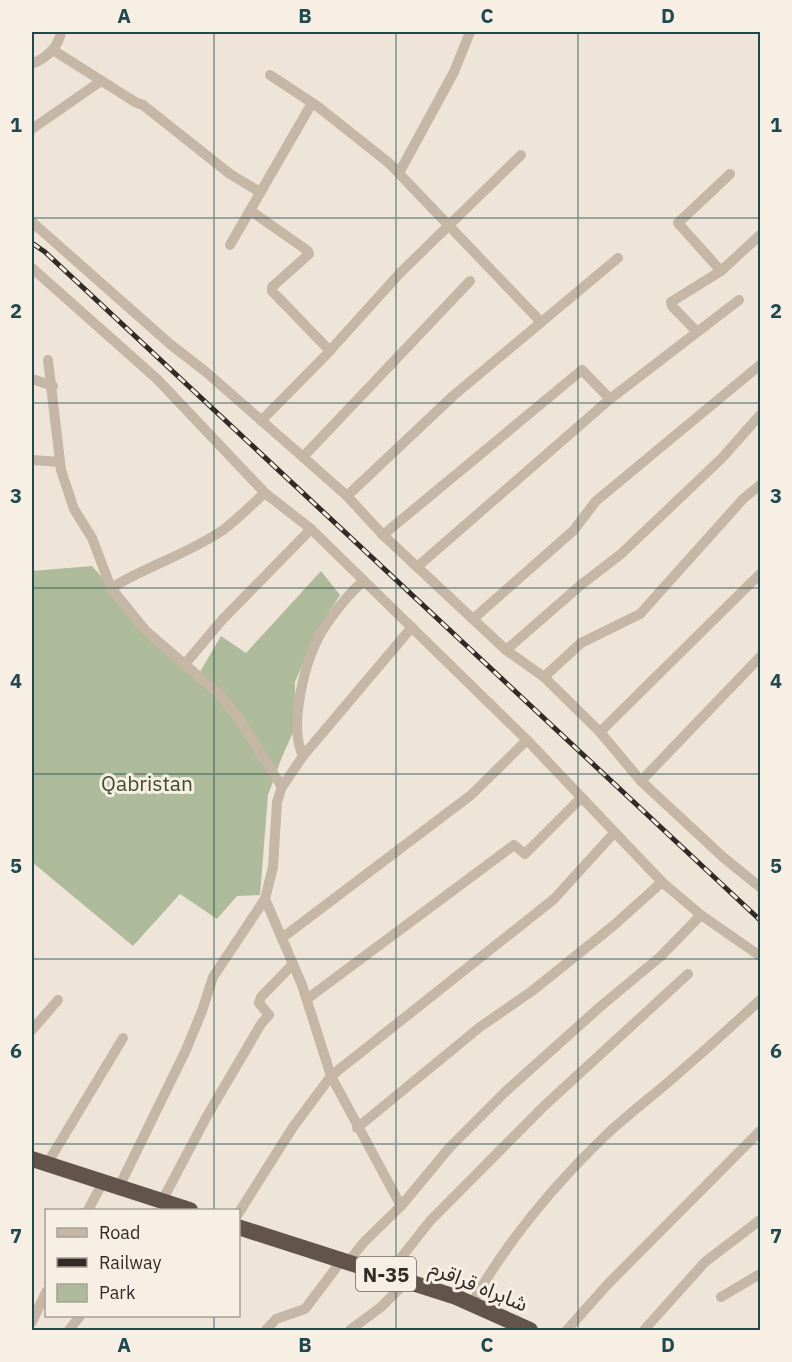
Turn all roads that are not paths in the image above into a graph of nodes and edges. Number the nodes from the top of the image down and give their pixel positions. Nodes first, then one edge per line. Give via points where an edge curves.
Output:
1 (61, 32) edge
2 (470, 32) edge
3 (53, 50) junction
4 (32, 64) edge
5 (270, 75) dead end
6 (101, 81) junction
7 (312, 103) junction
8 (32, 129) edge
9 (521, 155) dead end
10 (399, 172) junction
11 (730, 174) dead end
12 (260, 192) junction
13 (251, 211) junction
14 (32, 222) edge
15 (450, 226) junction
16 (760, 235) edge
17 (230, 245) dead end
18 (618, 258) dead end
19 (32, 268) edge
20 (721, 271) junction
21 (470, 281) dead end
22 (739, 300) dead end
23 (541, 322) junction
24 (697, 332) junction
25 (330, 351) junction
26 (48, 360) dead end
27 (760, 365) edge
28 (32, 380) edge
29 (53, 386) junction
30 (610, 399) junction
31 (760, 415) edge
32 (261, 420) junction
33 (303, 457) junction
34 (32, 460) edge
35 (60, 462) junction
36 (760, 484) edge
37 (265, 493) junction
38 (347, 496) junction
39 (311, 529) junction
40 (384, 535) junction
41 (417, 567) junction
42 (760, 574) edge
43 (363, 581) junction
44 (111, 588) junction
45 (473, 619) junction
46 (412, 627) junction
47 (506, 650) junction
48 (760, 657) edge
49 (185, 664) junction
50 (544, 677) junction
51 (600, 732) junction
52 (527, 740) junction
53 (303, 756) junction
54 (641, 781) junction
55 (282, 787) junction
56 (581, 798) junction
57 (614, 833) junction
58 (662, 882) junction
59 (760, 887) edge
60 (265, 899) junction
61 (701, 915) junction
62 (282, 938) junction
63 (760, 956) edge
64 (293, 964) junction
65 (687, 974) dead end
66 (307, 999) junction
67 (58, 1000) dead end
68 (760, 1000) edge
69 (32, 1030) edge
70 (123, 1038) dead end
71 (331, 1076) junction
72 (357, 1128) junction
73 (760, 1131) edge
74 (39, 1162) edge
75 (111, 1184) junction
76 (162, 1201) junction
77 (401, 1206) junction
78 (89, 1209) edge
79 (187, 1209) edge
80 (240, 1211) edge
81 (760, 1220) edge
82 (240, 1228) edge
83 (345, 1261) junction
84 (388, 1274) junction
85 (760, 1274) edge
86 (407, 1281) junction
87 (45, 1294) edge
88 (721, 1297) dead end
89 (472, 1303) junction
90 (79, 1317) edge
91 (32, 1322) edge
92 (69, 1330) edge
93 (266, 1330) edge
94 (351, 1330) edge
95 (530, 1330) edge
96 (567, 1330) edge
97 (644, 1330) edge

1 - 3 street
2 - 10 street via 454,72
3 - 4 street
3 - 6 street
5 - 7 street
6 - 8 street
6 - 12 street via 143,105 230,174
7 - 10 street
7 - 12 street
9 - 15 street
10 - 15 street
11 - 20 street via 678,223
12 - 13 street
13 - 17 street
13 - 25 street via 308,250 309,254 272,291
14 - 32 street
15 - 23 street
15 - 25 street via 400,273
16 - 20 street
18 - 23 street
19 - 37 street via 156,379
20 - 24 street via 671,302
21 - 33 street
22 - 24 street
23 - 38 street via 453,396
24 - 30 street
25 - 32 street
26 - 29 street
27 - 45 street via 596,501 574,530
28 - 29 street
29 - 35 street
30 - 40 street via 582,370
30 - 41 street
31 - 47 street via 722,458 621,554
32 - 33 street
33 - 38 street
34 - 35 street
35 - 44 street via 74,508 93,538
36 - 50 street via 640,614 581,643
37 - 39 street
37 - 44 street via 224,529
38 - 40 street
39 - 43 street
39 - 49 street
40 - 41 street
41 - 45 street
42 - 51 street
43 - 46 street
43 - 53 street via 341,602 321,633 307,668 298,714 298,745
44 - 49 street via 145,630
45 - 47 street
46 - 52 street
46 - 53 street
47 - 50 street
48 - 54 street
49 - 55 street via 237,716
50 - 51 street
51 - 54 street
52 - 56 street
52 - 62 street via 471,795
53 - 55 street
54 - 59 street
55 - 60 street via 277,802 273,867
56 - 57 street
56 - 66 street via 525,854 514,845
57 - 58 street
57 - 71 street via 554,899
58 - 61 street
58 - 72 street via 614,926 480,1027
60 - 62 street
60 - 75 street via 213,977 186,1050
61 - 63 street
61 - 77 street via 660,957 505,1092 450,1147
62 - 64 street
64 - 66 street
64 - 76 street via 261,997 259,1003 268,1019 261,1024 207,1116
65 - 84 street via 430,1221
66 - 71 street
67 - 69 street
68 - 89 street via 607,1134 566,1176 519,1233
70 - 74 street
71 - 72 street
71 - 80 street
72 - 77 street
73 - 96 street
74 - 75 highway
75 - 76 highway
75 - 78 street
76 - 79 highway
77 - 83 street
81 - 97 street via 705,1262
82 - 83 highway, شاہراہ قراقرم / N-35
83 - 84 highway, شاہراہ قراقرم / N-35
83 - 93 street via 305,1309 276,1319
84 - 86 highway, شاہراہ قراقرم / N-35
85 - 88 street
86 - 89 highway, شاہراہ قراقرم / N-35
86 - 94 street
87 - 91 street
89 - 95 highway, شاہراہ قراقرم / N-35
90 - 92 street

